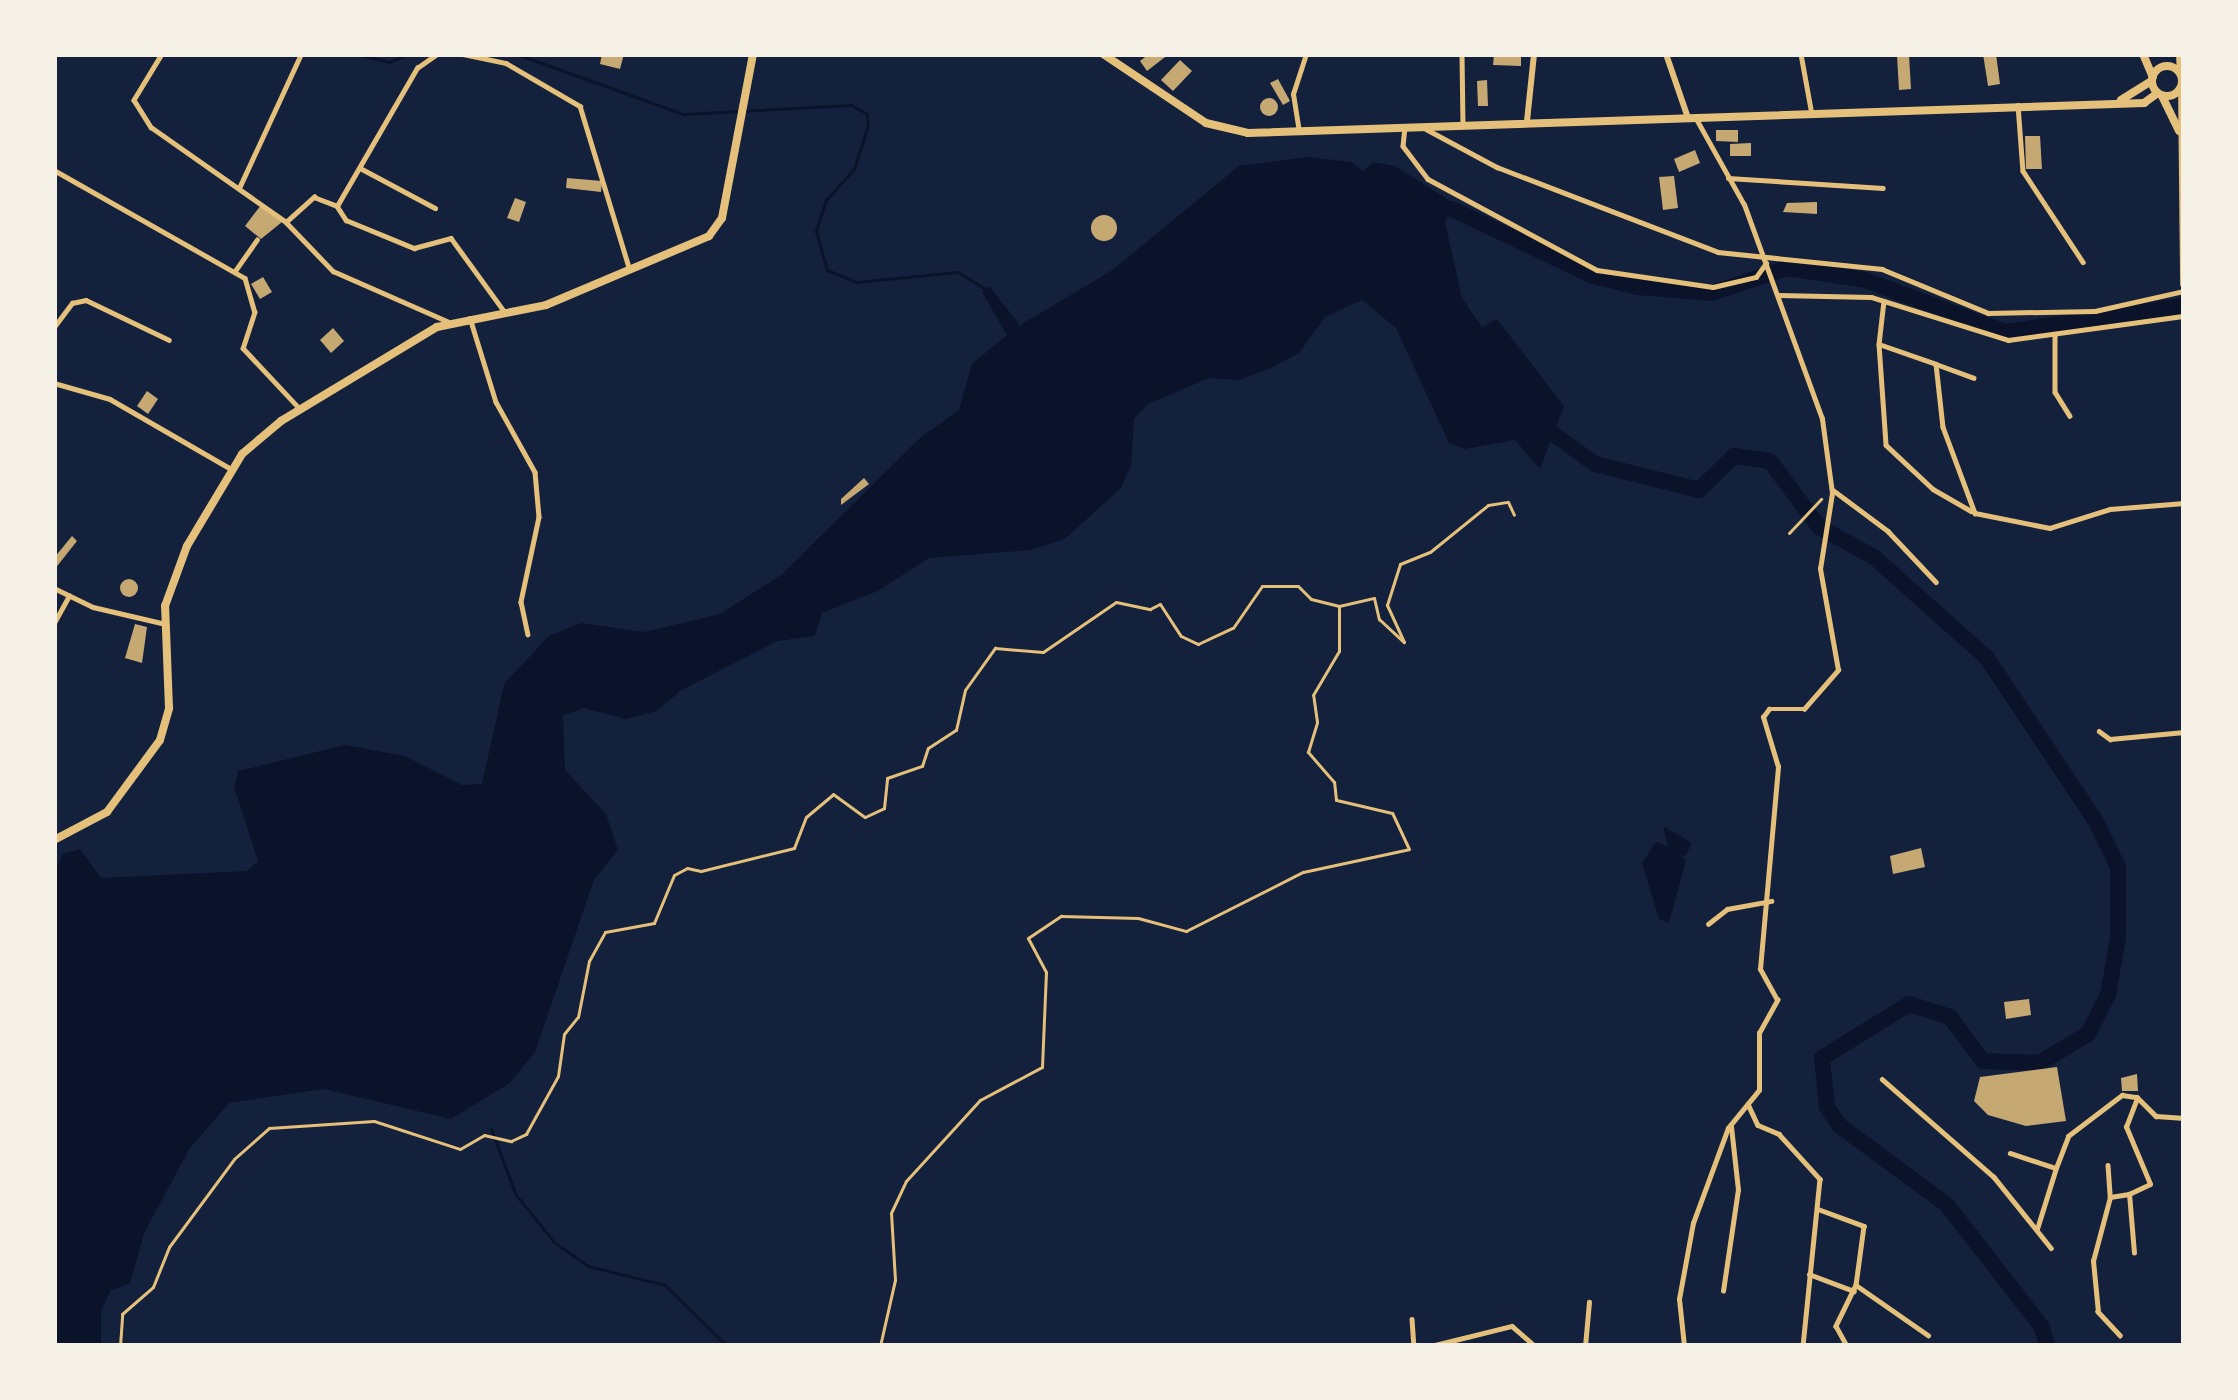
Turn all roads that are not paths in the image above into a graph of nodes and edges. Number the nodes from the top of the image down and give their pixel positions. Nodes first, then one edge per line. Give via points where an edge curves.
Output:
1 (162, 54) edge
2 (301, 54) edge
3 (437, 54) edge
4 (463, 54) edge
5 (753, 54) edge
6 (1103, 54) edge
7 (1306, 54) edge
8 (1462, 54) edge
9 (1534, 54) edge
10 (1666, 54) edge
11 (1801, 54) edge
12 (2143, 54) edge
13 (2166, 54) edge
14 (2180, 54) edge
15 (2179, 75) edge
16 (2153, 79) junction
17 (2160, 94) junction
18 (2120, 101) junction
19 (2018, 106) junction
20 (1811, 109) junction
21 (1690, 115) junction
22 (1527, 121) junction
23 (1463, 124) junction
24 (1405, 126) junction
25 (1420, 126) junction
26 (1299, 132) junction
27 (2181, 139) junction
28 (362, 169) junction
29 (54, 170) edge
30 (1728, 178) junction
31 (240, 186) junction
32 (1883, 188) dead end
33 (338, 206) junction
34 (435, 208) dead end
35 (286, 222) junction
36 (2183, 229) edge
37 (257, 240) dead end
38 (2083, 262) dead end
39 (1767, 266) junction
40 (235, 271) junction
41 (630, 271) junction
42 (2184, 287) edge
43 (1778, 295) junction
44 (1884, 301) junction
45 (507, 315) junction
46 (2184, 316) edge
47 (470, 318) junction
48 (449, 322) junction
49 (54, 327) edge
50 (2055, 335) junction
51 (169, 340) dead end
52 (1879, 344) junction
53 (1936, 364) junction
54 (1974, 378) dead end
55 (54, 383) edge
56 (300, 409) junction
57 (2070, 416) dead end
58 (231, 469) junction
59 (1832, 491) junction
60 (2184, 503) edge
61 (1975, 513) junction
62 (1936, 582) dead end
63 (54, 588) edge
64 (69, 596) junction
65 (54, 623) edge
66 (163, 623) junction
67 (528, 634) dead end
68 (2099, 731) dead end
69 (2184, 732) edge
70 (54, 840) edge
71 (1771, 901) junction
72 (1708, 924) dead end
73 (1882, 1078) dead end
74 (2137, 1097) junction
75 (1748, 1104) junction
76 (2184, 1118) edge
77 (1731, 1127) junction
78 (2010, 1153) dead end
79 (2108, 1165) dead end
80 (2056, 1168) junction
81 (2129, 1194) junction
82 (2110, 1197) junction
83 (1816, 1208) junction
84 (2036, 1228) junction
85 (2051, 1248) dead end
86 (2134, 1253) dead end
87 (1809, 1274) junction
88 (1855, 1288) junction
89 (1723, 1292) dead end
90 (1589, 1302) dead end
91 (1412, 1319) dead end
92 (1928, 1335) dead end
93 (2120, 1336) dead end
94 (1414, 1346) edge
95 (1431, 1346) edge
96 (1534, 1346) edge
97 (1585, 1346) edge
98 (1684, 1346) edge
99 (1803, 1346) edge
100 (1847, 1346) edge

1 - 31 street via 137,90 141,115
2 - 31 street
3 - 28 street via 416,68
4 - 41 street via 506,63 580,106
5 - 41 main road via 743,128 714,231
6 - 26 main road via 1215,128
7 - 26 street via 1293,94
8 - 23 street
9 - 22 main road
10 - 21 main road
11 - 20 street
12 - 16 main road
13 - 15 main road
14 - 15 main road
15 - 16 main road via 2163,67
15 - 17 main road
15 - 27 main road
16 - 17 main road
16 - 18 main road
17 - 18 main road via 2144,103
17 - 27 main road
18 - 19 main road
19 - 20 main road
19 - 38 street via 2023,171
20 - 21 main road
21 - 22 main road
21 - 30 street
22 - 23 main road
23 - 25 main road
24 - 25 main road
24 - 26 main road
24 - 39 street via 1403,146 1428,179 1597,271 1713,287 1756,277
25 - 39 street via 1497,166
27 - 36 main road
28 - 33 street
28 - 34 street
29 - 40 street
30 - 32 street
30 - 39 street
31 - 35 street
33 - 35 street via 314,197
33 - 45 street via 346,220 414,248 451,238
35 - 48 street via 333,271
36 - 42 main road
37 - 40 street
39 - 42 street via 1882,268 1934,295 2008,315 2095,311
39 - 43 street
40 - 56 street via 255,312 243,348
41 - 45 main road
43 - 44 street
43 - 59 street via 1822,418
44 - 50 street via 1986,336
44 - 52 street
45 - 47 main road
46 - 50 street
47 - 48 main road
47 - 67 street via 496,402 535,472 539,517 521,602
48 - 56 main road
49 - 51 street via 72,303 86,301
50 - 57 street via 2055,392
52 - 53 street
52 - 61 street via 1886,445 1933,489
53 - 54 street
53 - 61 street via 1943,427
55 - 58 street via 110,399
56 - 58 main road
58 - 66 main road via 187,546
59 - 62 street via 1888,531
59 - 71 street via 1821,564 1836,680 1794,714 1769,709 1763,718 1778,766
60 - 61 street via 2110,509 2050,528
63 - 64 street
64 - 65 street
64 - 66 street
66 - 70 main road via 169,708 160,740 98,820
68 - 69 street via 2110,739
71 - 72 street via 1727,909
71 - 75 street via 1760,969 1778,1000 1759,1033 1762,1081
73 - 84 street via 1994,1177
74 - 76 street via 2156,1116
74 - 80 street via 2122,1095 2068,1136
74 - 81 street via 2126,1127 2150,1184
75 - 77 street
75 - 83 street via 1758,1125 1817,1171
77 - 89 street via 1738,1190
77 - 98 street via 1693,1223 1679,1299
78 - 80 street
79 - 82 street
80 - 84 street
81 - 82 street
81 - 86 street
82 - 93 street via 2094,1285 2098,1312
83 - 87 street
83 - 88 street via 1864,1226
84 - 85 street
87 - 88 street
87 - 99 street
88 - 92 street
88 - 100 street via 1836,1326
90 - 97 street
91 - 94 street
95 - 96 street via 1512,1326

